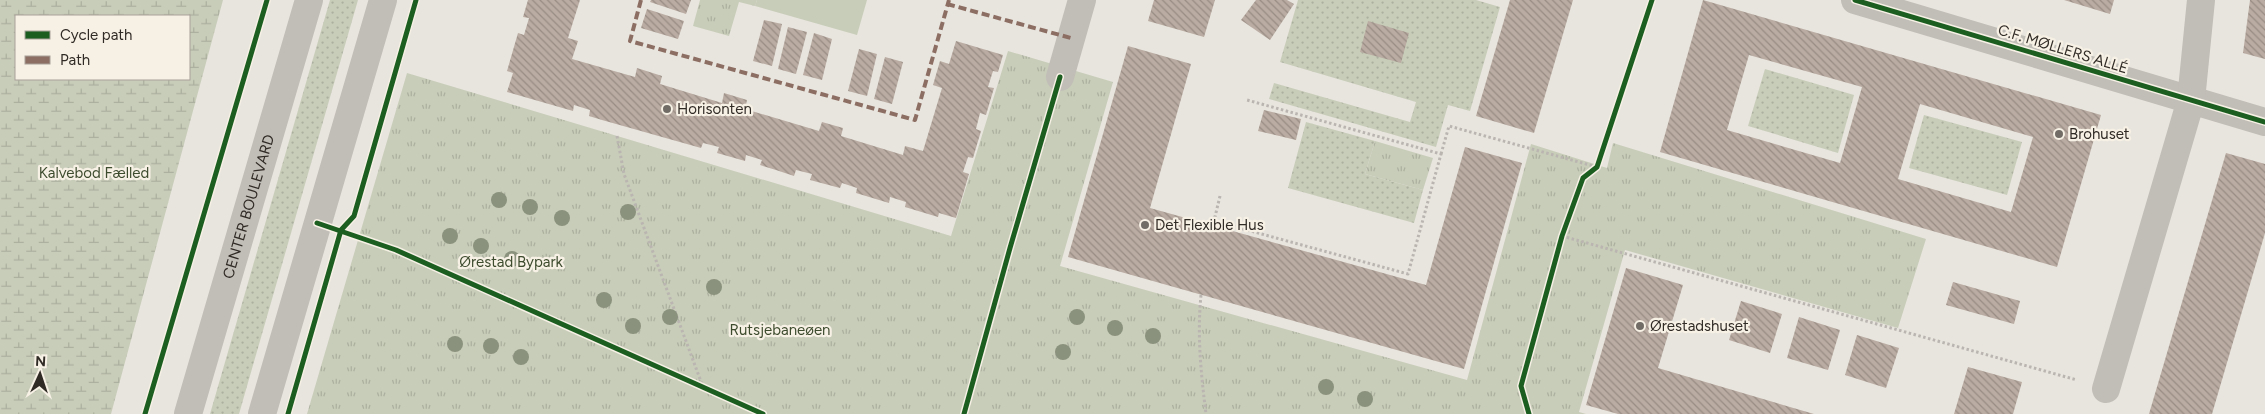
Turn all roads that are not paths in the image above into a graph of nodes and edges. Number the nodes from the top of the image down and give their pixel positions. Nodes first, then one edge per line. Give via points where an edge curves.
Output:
1 (309, 0) edge
2 (383, 0) edge
3 (1082, 0) edge
4 (1854, 0) edge
5 (2201, 0) edge
6 (1060, 77) dead end
7 (2191, 100) junction
8 (2265, 122) edge
9 (2106, 389) road end
10 (188, 414) edge
11 (262, 414) edge

1 - 10 street, CENTER BOULEVARD
2 - 11 street
3 - 6 street
4 - 7 street, C.F. MØLLERS ALLÉ
5 - 7 street
7 - 8 street, C.F. MØLLERS ALLÉ
7 - 9 street

